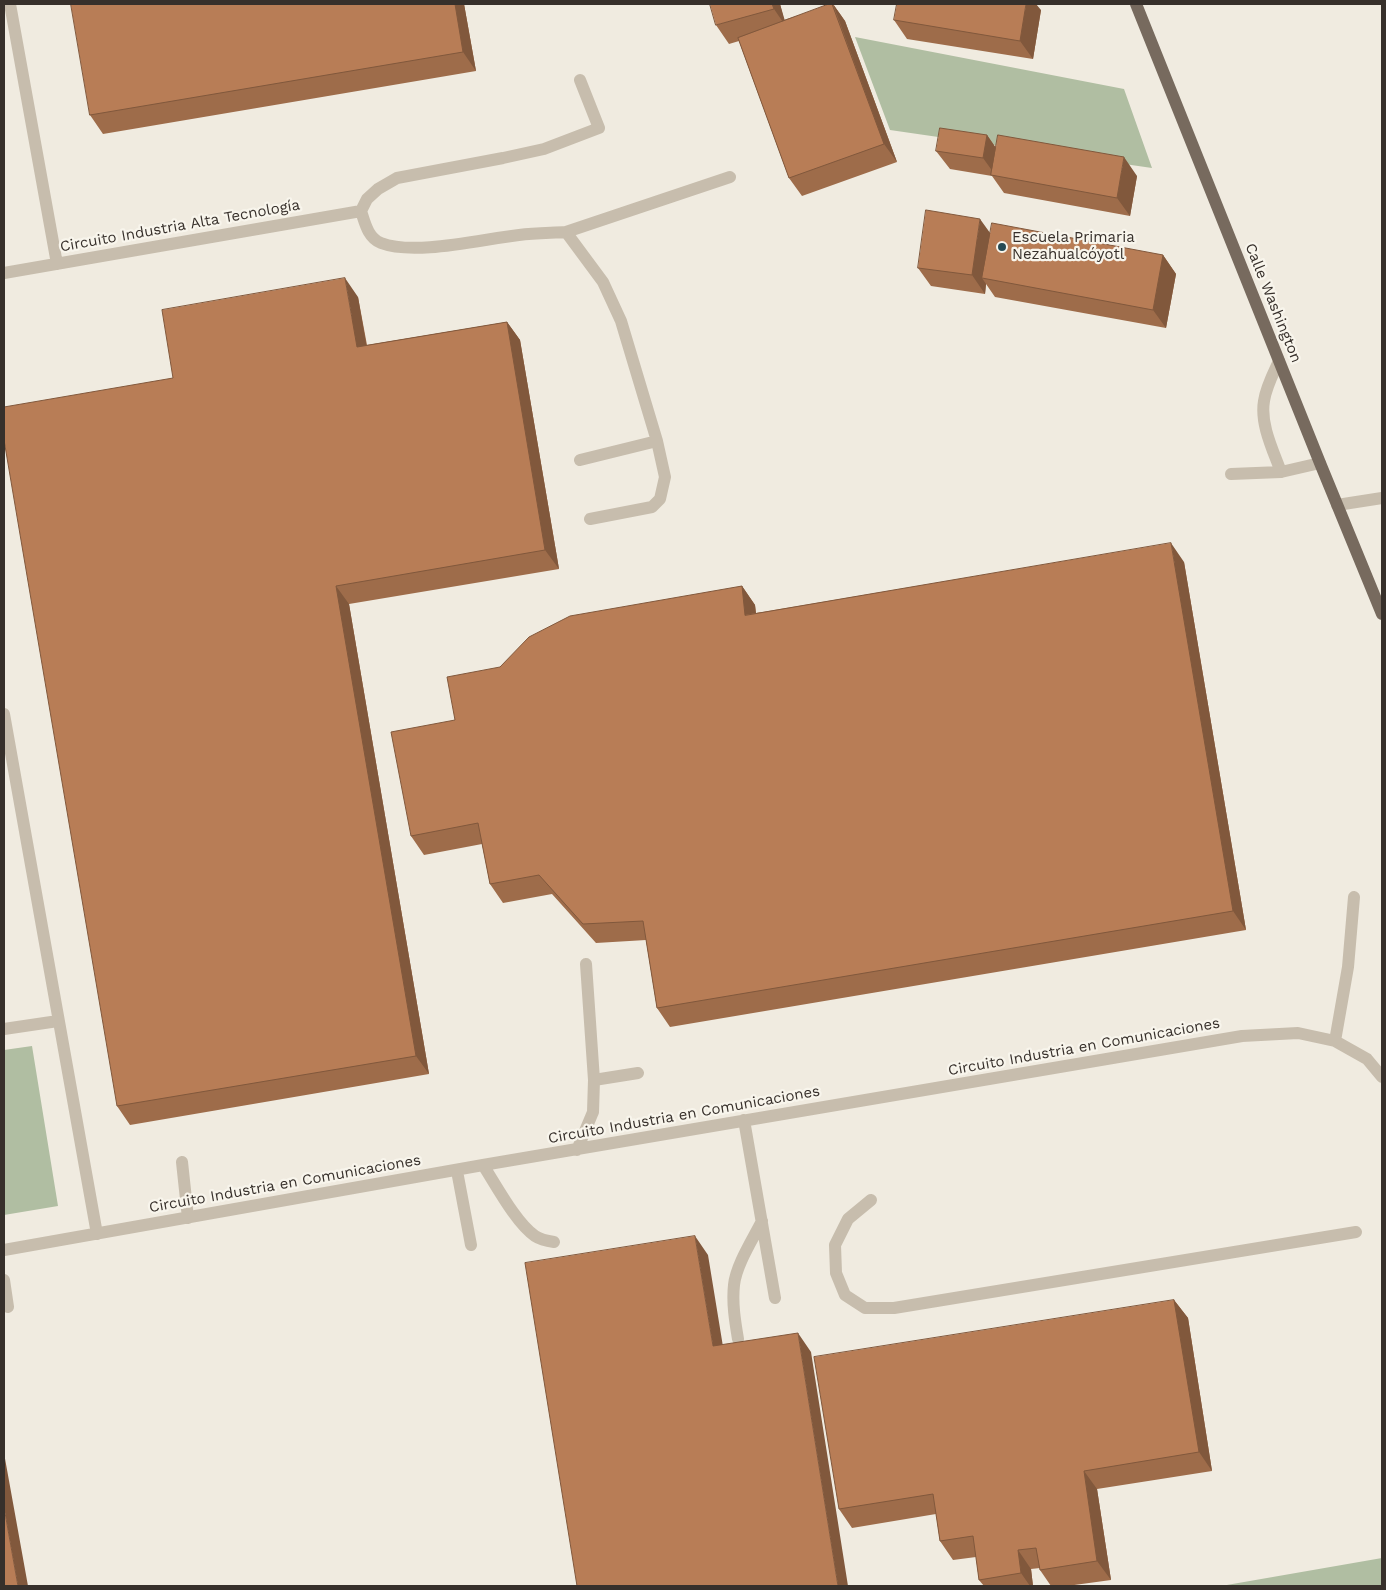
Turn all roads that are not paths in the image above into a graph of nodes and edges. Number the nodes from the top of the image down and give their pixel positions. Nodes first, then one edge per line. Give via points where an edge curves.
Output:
1 (10, 4) edge
2 (1136, 4) edge
3 (580, 80) dead end
4 (730, 177) dead end
5 (361, 211) junction
6 (566, 232) junction
7 (57, 264) junction
8 (4, 273) edge
9 (1279, 361) junction
10 (657, 441) junction
11 (580, 460) dead end
12 (1320, 463) junction
13 (1282, 472) junction
14 (1231, 474) dead end
15 (1382, 498) edge
16 (1337, 505) junction
17 (590, 519) dead end
18 (1382, 614) edge
19 (4, 714) edge
20 (6, 739) edge
21 (1354, 897) dead end
22 (586, 964) dead end
23 (58, 1021) junction
24 (4, 1029) edge
25 (1335, 1041) junction
26 (638, 1073) dead end
27 (1382, 1077) edge
28 (594, 1080) junction
29 (744, 1120) junction
30 (577, 1150) junction
31 (182, 1162) dead end
32 (483, 1165) junction
33 (457, 1171) junction
34 (871, 1200) dead end
35 (188, 1218) junction
36 (762, 1220) junction
37 (1356, 1232) dead end
38 (97, 1234) junction
39 (554, 1242) dead end
40 (471, 1245) dead end
41 (4, 1250) edge
42 (4, 1280) edge
43 (775, 1298) dead end
44 (8, 1307) dead end
45 (738, 1339) dead end

1 - 7 street
2 - 9 main road, Calle Washington
3 - 5 street via 599,128 536,151 397,178 367,199
4 - 6 street
5 - 6 street via 369,233 380,242 402,246 432,247 520,234
5 - 7 street, Circuito Industria Alta Tecnología
6 - 10 street via 603,282 621,321
7 - 8 street, Circuito Industria Alta Tecnología
9 - 12 main road, Calle Washington
9 - 13 street via 1266,390 1263,413
10 - 11 street
10 - 17 street via 665,478 660,499 652,508
12 - 13 street
12 - 16 main road, Calle Washington
13 - 14 street
15 - 16 street
16 - 18 main road, Calle Washington
19 - 20 street
20 - 23 street
21 - 25 street via 1348,967
22 - 28 street
23 - 24 street
23 - 38 street
25 - 27 street, Circuito Industria en Comunicaciones via 1367,1059
25 - 29 street, Circuito Industria en Comunicaciones via 1298,1033 1242,1036
26 - 28 street
28 - 30 street via 592,1112
29 - 30 street, Circuito Industria en Comunicaciones
29 - 36 street
30 - 32 street, Circuito Industria en Comunicaciones
31 - 35 street
32 - 33 street, Circuito Industria en Comunicaciones
32 - 39 street via 520,1220 534,1235
33 - 35 street, Circuito Industria en Comunicaciones
33 - 40 street
34 - 37 street via 848,1219 835,1245 836,1273 845,1295 866,1308 894,1308
35 - 38 street, Circuito Industria en Comunicaciones
36 - 43 street
36 - 45 street via 734,1283 733,1308
38 - 41 street, Circuito Industria en Comunicaciones
42 - 44 street

